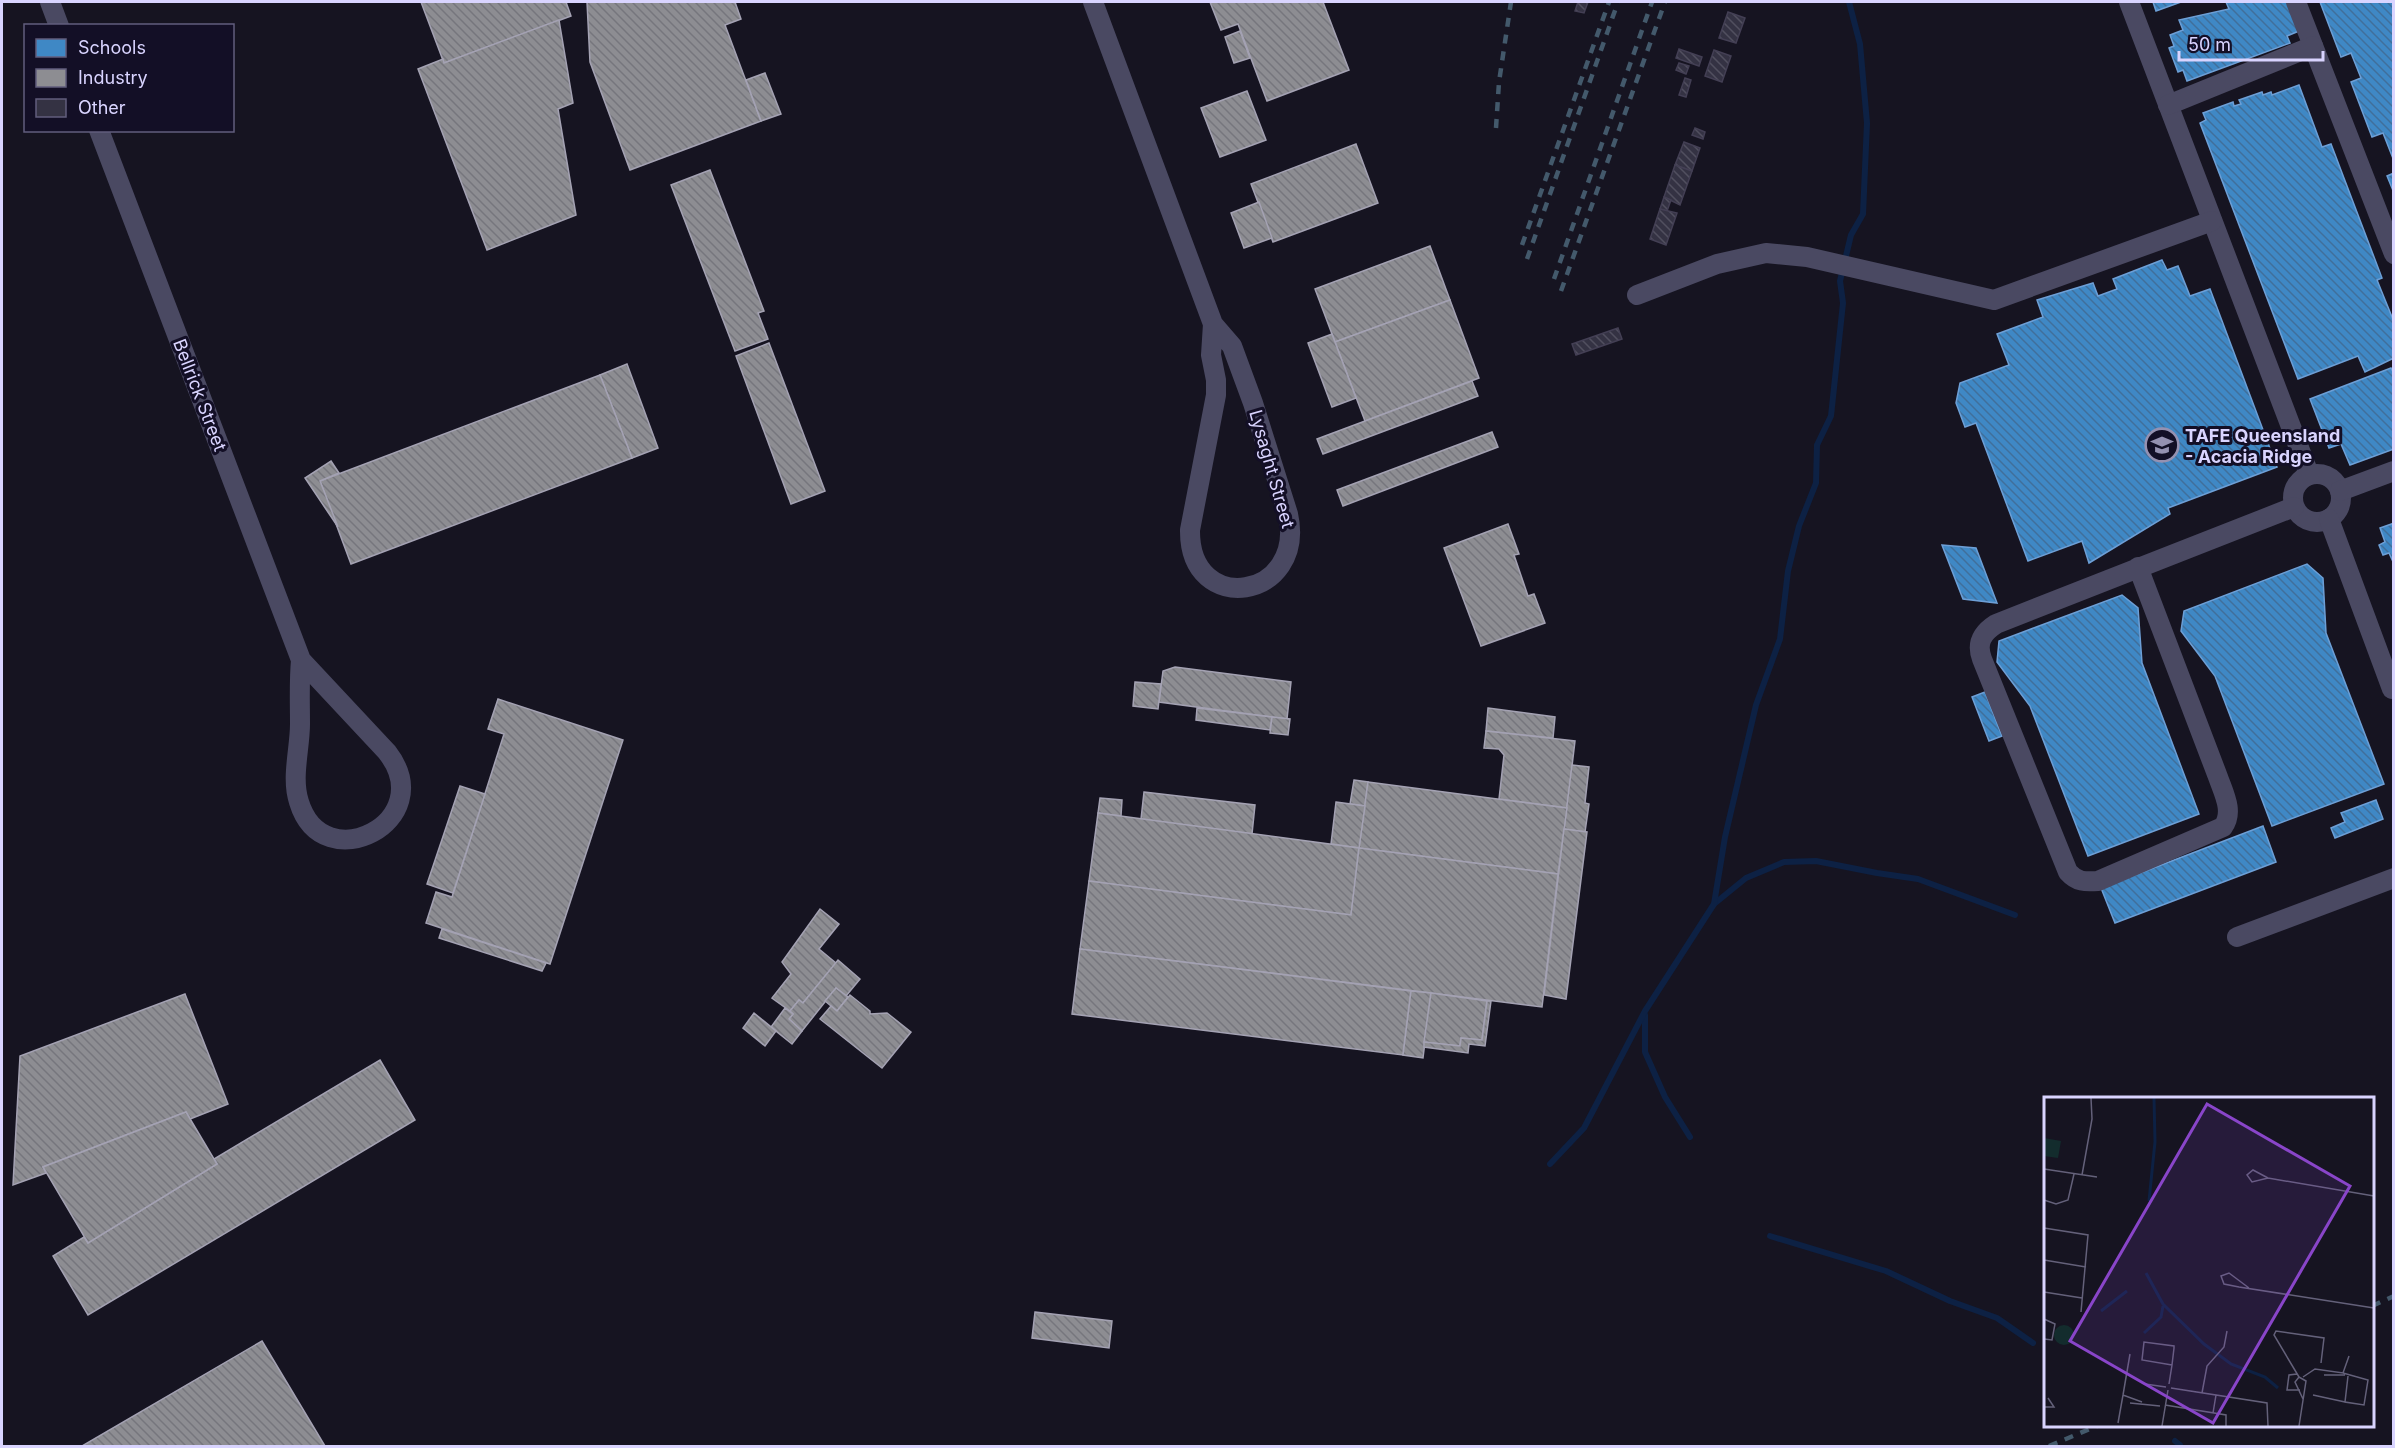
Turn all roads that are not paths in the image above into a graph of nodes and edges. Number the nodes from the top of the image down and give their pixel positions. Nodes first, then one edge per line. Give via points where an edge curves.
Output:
1 (50, 2) edge
2 (1093, 2) edge
3 (2129, 2) edge
4 (2296, 2) edge
5 (58, 24) edge
6 (2313, 46) junction
7 (2168, 105) junction
8 (100, 132) edge
9 (2212, 220) junction
10 (2394, 254) edge
11 (1637, 295) dead end
12 (1213, 324) junction
13 (2394, 471) edge
14 (2309, 474) junction
15 (2340, 491) junction
16 (2294, 507) junction
17 (2329, 519) junction
18 (2138, 567) junction
19 (301, 660) junction
20 (2392, 689) dead end
21 (2394, 878) edge
22 (2237, 937) dead end

1 - 5 street
2 - 12 street, Lysaght Street
3 - 7 street
4 - 6 street
6 - 7 street
6 - 10 street
7 - 9 street
8 - 19 street, Bellrick Street
9 - 11 street via 1994,300 1807,257 1766,253 1718,264
9 - 14 street
12 - 12 street, Lysaght Street via 1232,346 1292,530 1283,562 1269,578 1250,587 1229,587 1207,577 1194,559 1190,540 1216,395 1211,355
13 - 15 street
14 - 15 street via 2322,474 2333,480
14 - 16 street via 2293,491
15 - 17 street via 2341,502
16 - 17 street via 2309,521
16 - 18 street
17 - 20 street
18 - 18 street via 1996,624 1980,639 1978,649 2068,872 2085,882 2223,827 2228,819 2218,777
19 - 19 street, Bellrick Street via 387,752 397,768 401,790 395,812 384,825 366,836 344,840 324,835 309,823 300,807 296,782
21 - 22 street

